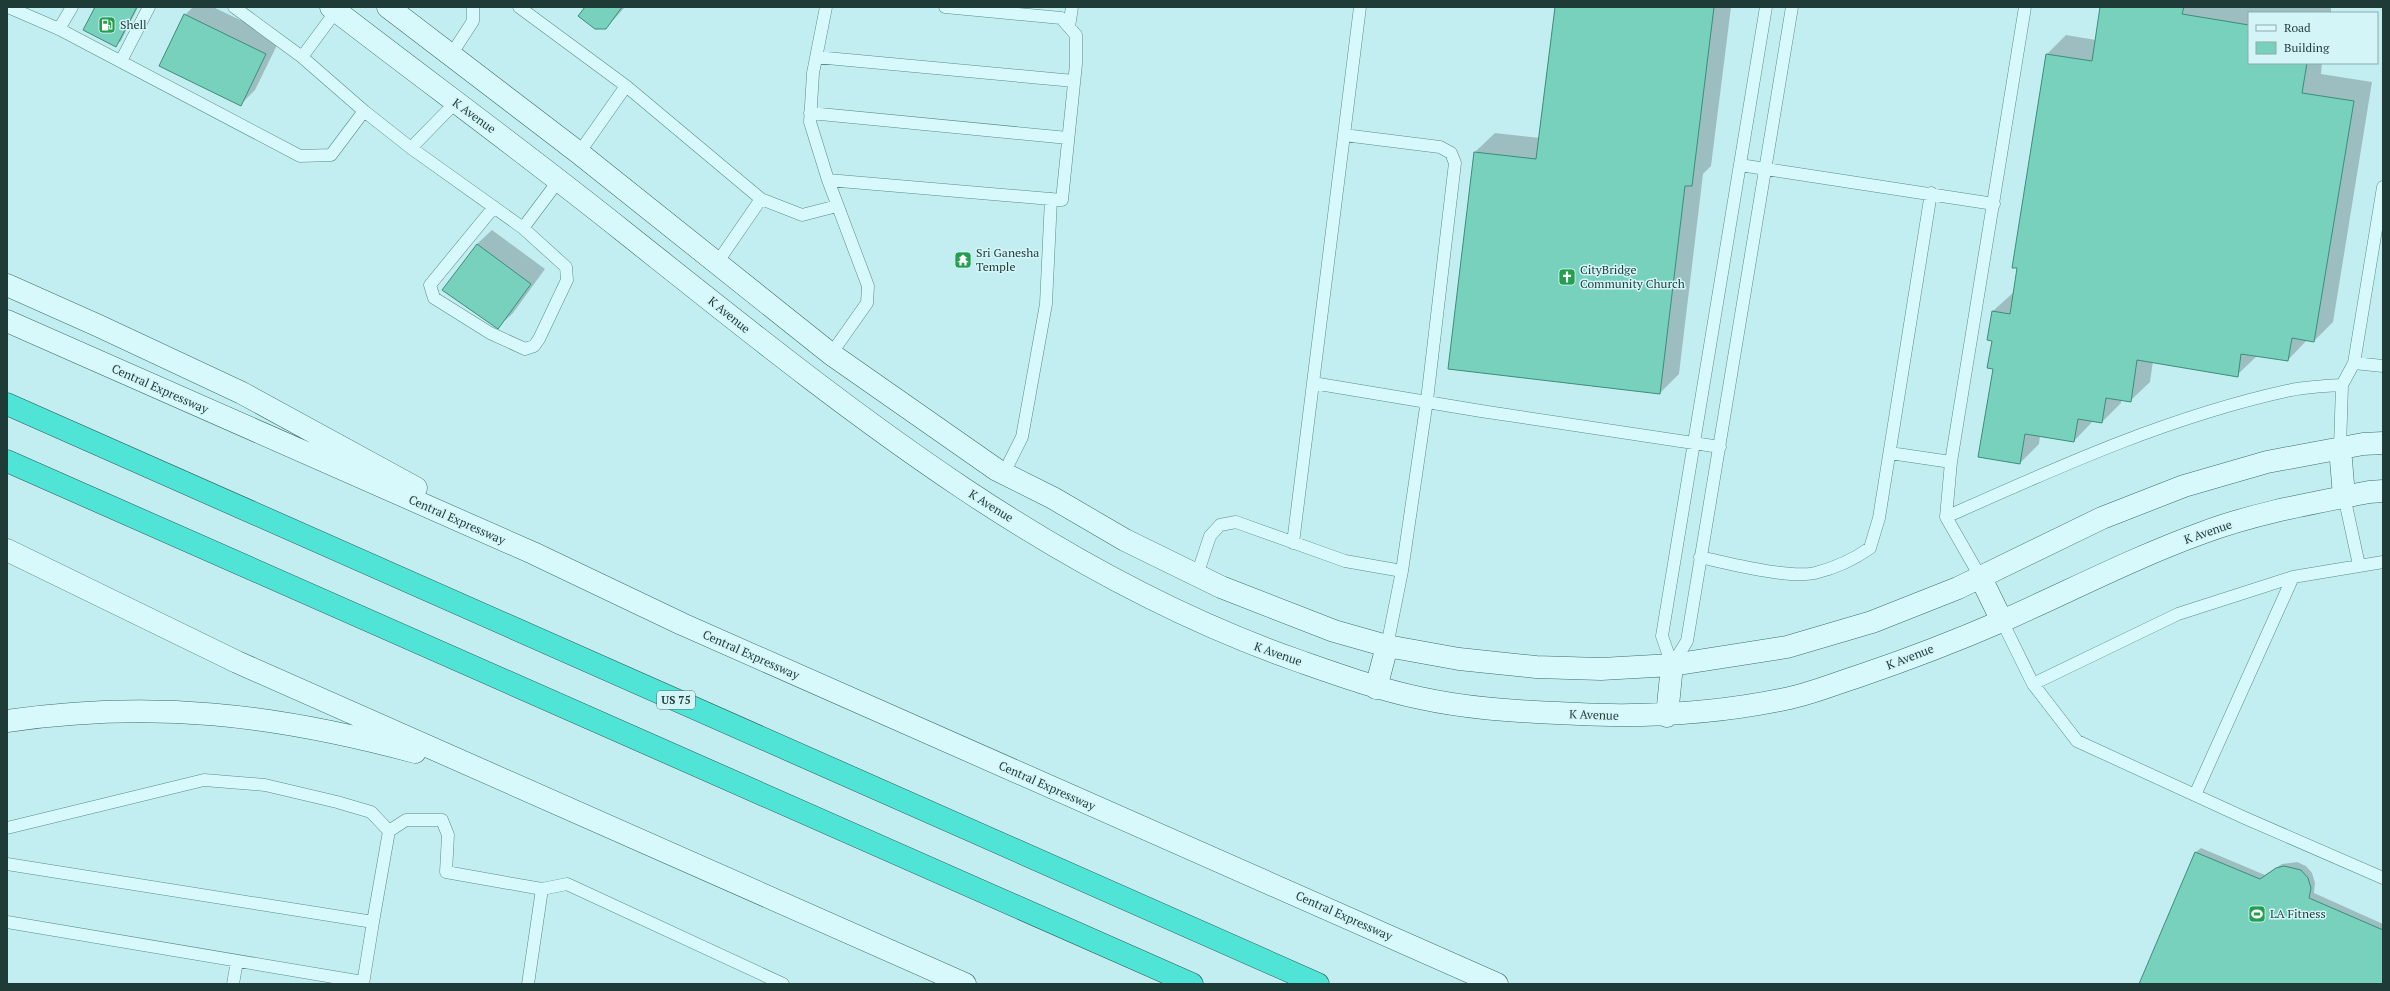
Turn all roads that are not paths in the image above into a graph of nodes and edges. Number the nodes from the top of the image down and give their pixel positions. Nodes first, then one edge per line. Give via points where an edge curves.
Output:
1 (8, 7) edge
2 (72, 7) edge
3 (149, 7) edge
4 (234, 7) edge
5 (388, 7) edge
6 (473, 7) edge
7 (519, 7) edge
8 (826, 7) edge
9 (945, 7) edge
10 (1072, 7) edge
11 (1360, 7) edge
12 (1766, 7) edge
13 (1792, 7) edge
14 (2025, 7) edge
15 (335, 8) edge
16 (1069, 27) junction
17 (59, 29) junction
18 (451, 55) junction
19 (302, 57) junction
20 (816, 57) junction
21 (121, 61) junction
22 (1074, 81) junction
23 (626, 86) junction
24 (456, 103) junction
25 (364, 111) junction
26 (810, 113) junction
27 (1344, 135) junction
28 (1068, 138) junction
29 (412, 148) junction
30 (579, 154) junction
31 (1740, 165) junction
32 (1765, 169) junction
33 (559, 180) junction
34 (828, 180) junction
35 (2383, 187) edge
36 (1931, 193) junction
37 (760, 199) junction
38 (1051, 199) junction
39 (1994, 204) junction
40 (838, 206) junction
41 (494, 207) junction
42 (524, 228) junction
43 (716, 263) junction
44 (7, 285) edge
45 (7, 321) edge
46 (831, 354) junction
47 (2354, 363) junction
48 (2383, 366) edge
49 (1313, 383) junction
50 (2342, 385) junction
51 (1427, 400) junction
52 (7, 404) edge
53 (1694, 442) junction
54 (2383, 443) edge
55 (1720, 447) junction
56 (2340, 448) junction
57 (1890, 453) junction
58 (7, 461) edge
59 (1952, 462) junction
60 (1004, 473) junction
61 (2383, 491) edge
62 (2344, 496) junction
63 (1946, 517) junction
64 (1293, 543) junction
65 (7, 550) edge
66 (1700, 557) junction
67 (2383, 562) edge
68 (553, 563) junction
69 (2359, 565) junction
70 (1402, 571) junction
71 (1197, 575) junction
72 (2293, 577) junction
73 (1981, 578) junction
74 (2002, 621) junction
75 (1387, 646) junction
76 (1672, 665) junction
77 (2033, 684) junction
78 (1376, 688) junction
79 (1667, 716) junction
80 (7, 722) edge
81 (481, 770) junction
82 (2195, 795) junction
83 (7, 828) edge
84 (389, 831) junction
85 (7, 864) edge
86 (2383, 878) edge
87 (542, 890) junction
88 (7, 922) edge
89 (373, 922) junction
90 (237, 961) junction
91 (942, 978) edge
92 (363, 983) edge
93 (233, 984) edge
94 (528, 984) edge
95 (783, 984) edge
96 (965, 984) edge
97 (1192, 984) edge
98 (1318, 984) edge
99 (1497, 984) edge

1 - 17 lane
2 - 17 lane
3 - 21 lane via 135,23
4 - 19 lane
5 - 18 main road
6 - 18 lane via 473,21
7 - 23 lane
8 - 20 lane
9 - 16 lane via 1061,18
10 - 16 lane
11 - 27 lane
12 - 31 lane
13 - 32 lane
14 - 39 lane
15 - 19 lane
15 - 24 main road, K Avenue
16 - 22 lane via 1076,35
17 - 21 lane
18 - 30 main road
19 - 25 lane
20 - 22 lane
20 - 26 lane
21 - 25 lane via 300,156 331,155
22 - 28 lane
23 - 30 lane
23 - 37 lane
24 - 29 lane
24 - 33 main road, K Avenue
25 - 29 lane
26 - 28 lane
26 - 34 lane via 810,122
27 - 49 lane
27 - 51 lane via 1440,147 1451,153 1455,163
28 - 38 lane via 1062,200
29 - 41 lane
30 - 33 main road
30 - 43 main road
31 - 32 lane
31 - 53 lane
32 - 36 lane
32 - 55 lane
33 - 42 lane
33 - 78 main road, K Avenue via 799,371 908,452 1004,515 1178,613 1238,640
34 - 38 lane
34 - 40 lane
35 - 47 lane
36 - 39 lane
36 - 57 lane
37 - 40 lane via 802,215
37 - 43 lane
38 - 60 lane via 1046,304 1022,437
39 - 59 lane
40 - 46 lane via 868,286 867,303
41 - 42 lane
41 - 42 lane via 430,285 434,298 490,333 525,348 534,346 539,339 567,280 566,267
43 - 46 main road
44 - 68 main road via 242,393
45 - 68 main road, Central Expressway
46 - 60 main road
47 - 48 lane
47 - 50 lane
49 - 51 lane
49 - 64 lane
50 - 56 lane
50 - 63 lane via 2292,390 2207,412 2099,449
51 - 53 lane via 1524,418
51 - 70 lane
52 - 98 highway, US 75
53 - 55 lane
53 - 76 lane via 1662,636
54 - 56 main road
55 - 66 lane
56 - 62 main road
56 - 73 main road via 2267,462 2184,486 2102,518
57 - 59 lane
57 - 66 lane via 1879,518 1870,548 1848,562 1813,574 1774,572
58 - 97 highway
59 - 63 lane
60 - 71 main road via 1125,540
61 - 62 main road, K Avenue
62 - 69 lane
62 - 74 main road, K Avenue via 2206,531 2123,565
63 - 73 lane
64 - 70 lane via 1345,561
64 - 71 lane via 1236,522 1220,525 1210,536
65 - 81 main road via 230,658
66 - 76 lane via 1687,641
67 - 69 lane
68 - 99 main road, Central Expressway via 682,624
69 - 72 lane
70 - 75 lane
71 - 75 main road via 1273,609 1334,631
72 - 77 lane via 2178,614
72 - 82 lane
73 - 74 main road
73 - 76 main road via 1872,622 1787,647
74 - 77 lane
74 - 79 main road, K Avenue via 1888,666 1794,698
75 - 76 main road via 1460,659 1536,667 1601,669
75 - 78 main road
76 - 79 main road
77 - 82 lane via 2077,741
78 - 79 main road, K Avenue via 1482,708 1606,716
80 - 81 main road via 123,710 230,715 329,730
81 - 91 main road
82 - 86 lane
83 - 84 lane via 204,780 265,785 337,802 371,812
84 - 87 lane via 406,820 442,820 448,835 446,872
84 - 89 lane
85 - 89 lane
87 - 94 lane
87 - 95 lane via 567,884
88 - 90 lane
89 - 92 lane
90 - 92 lane
90 - 93 lane
91 - 96 main road

